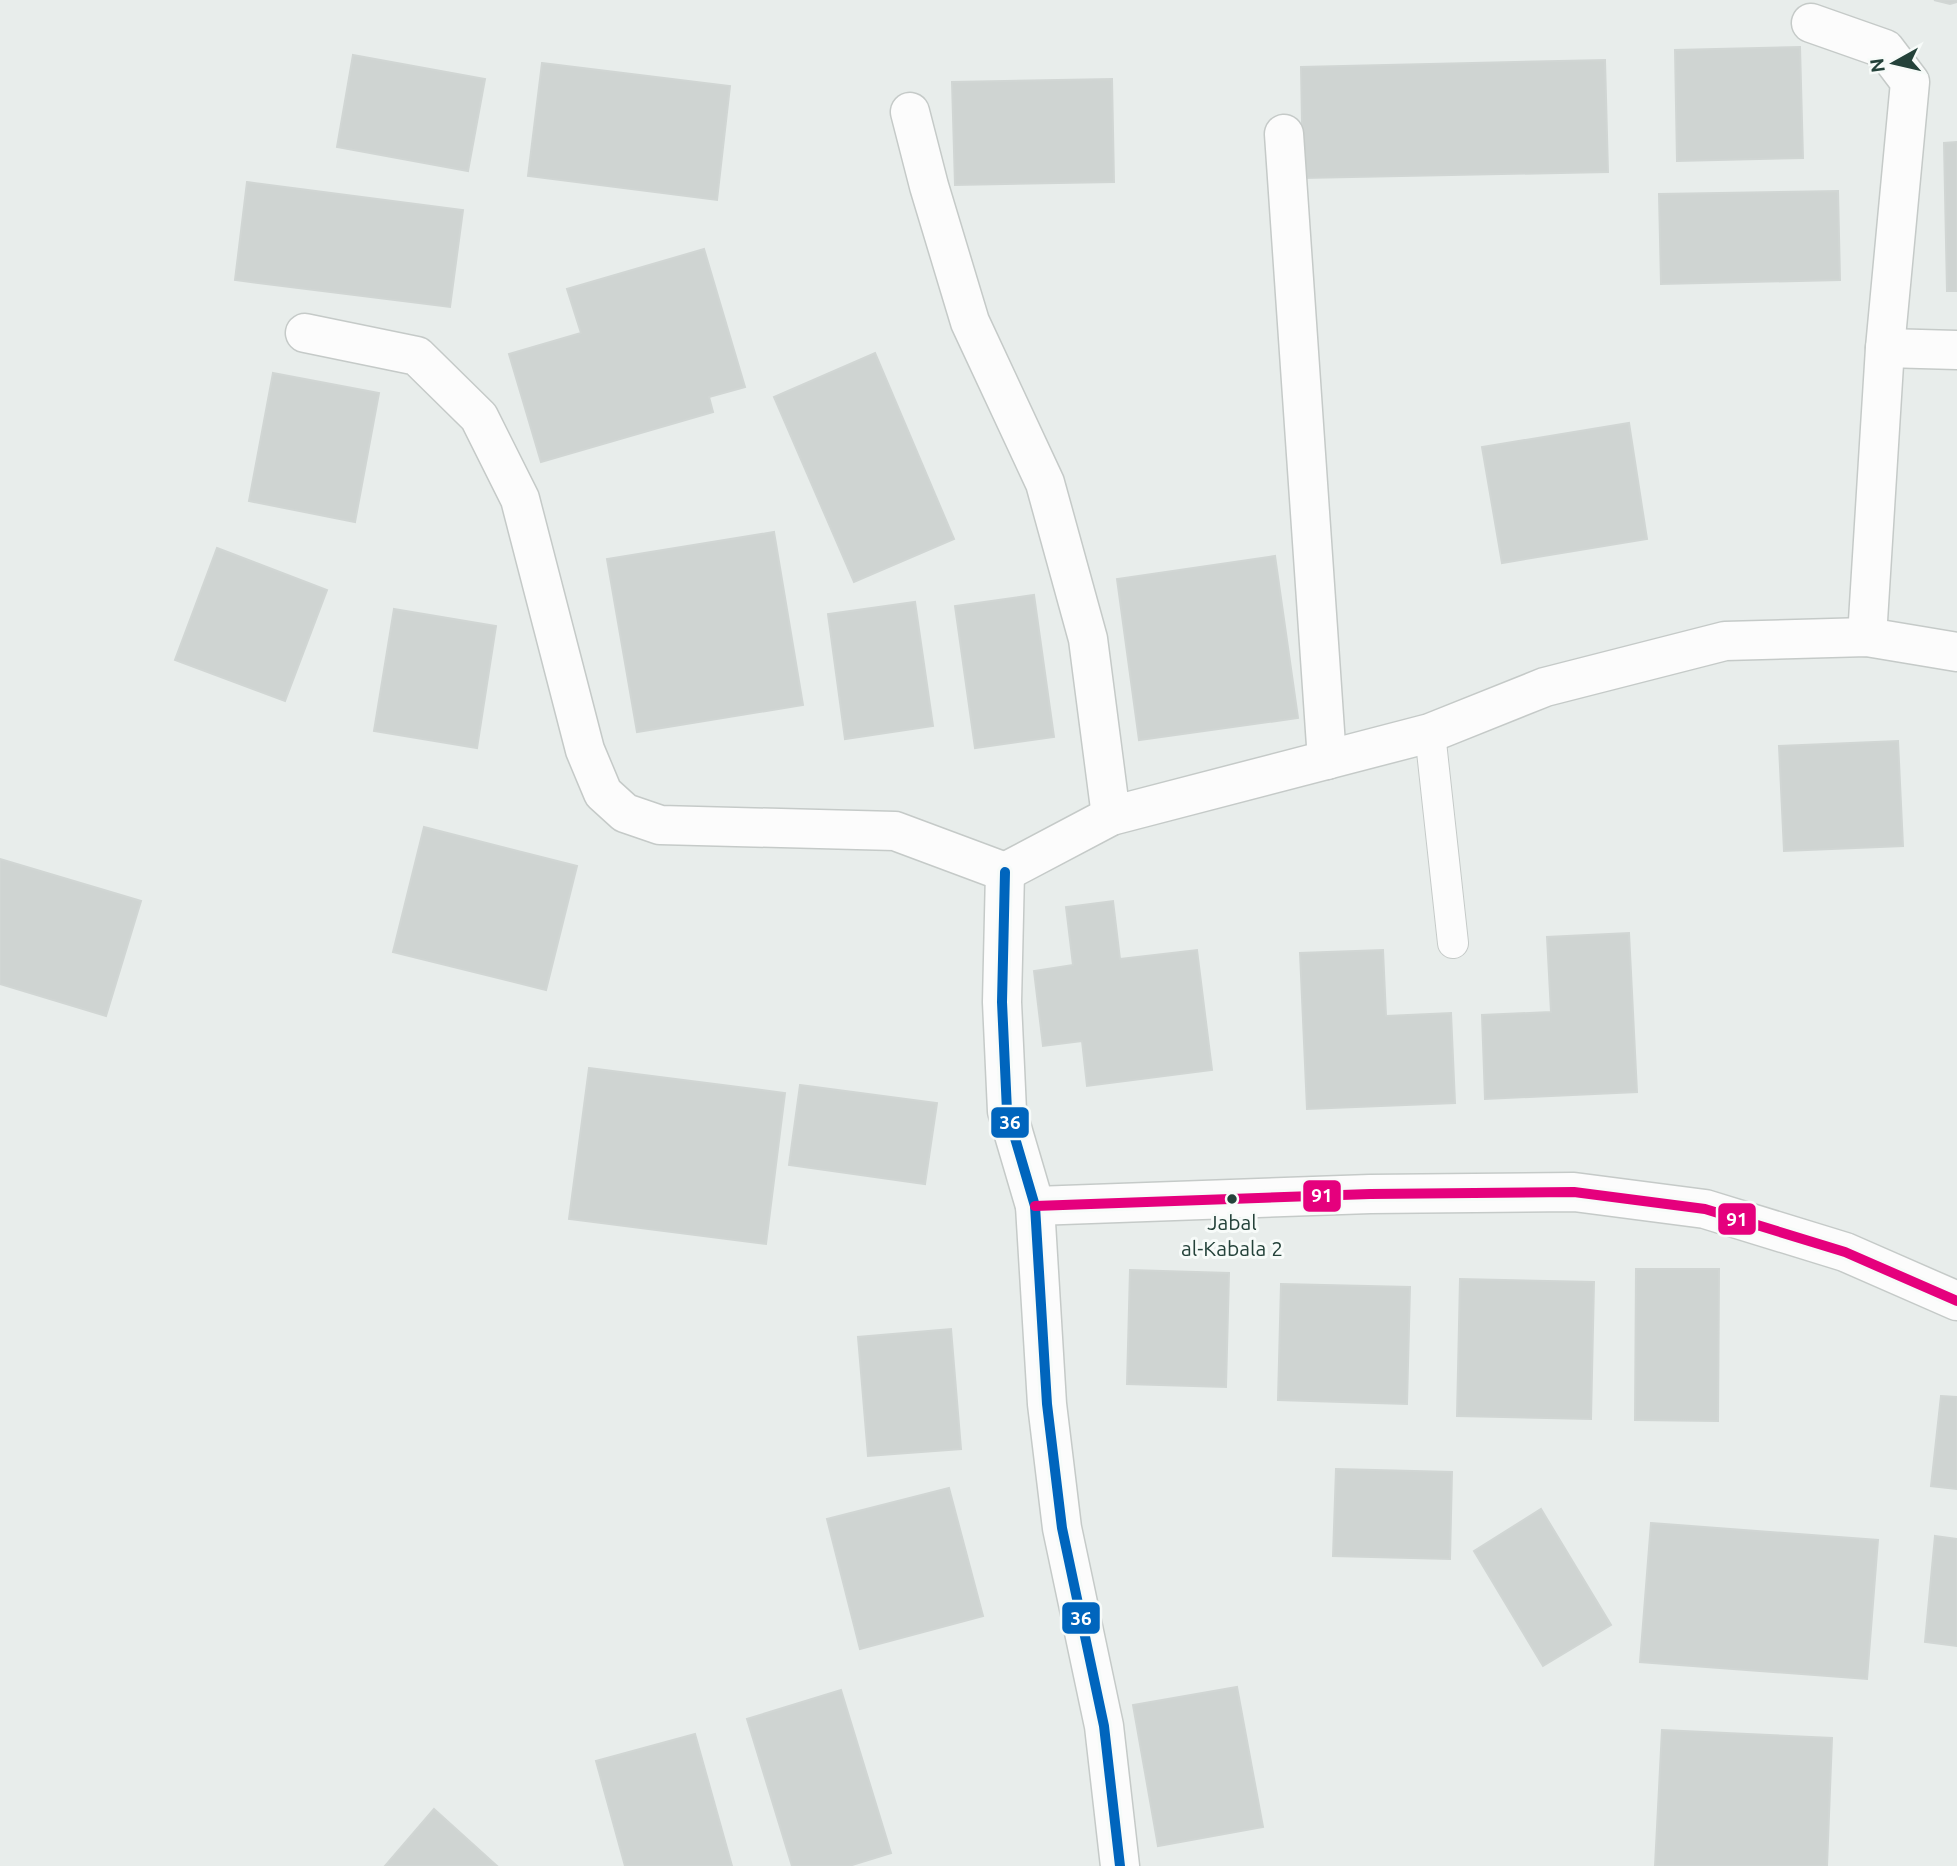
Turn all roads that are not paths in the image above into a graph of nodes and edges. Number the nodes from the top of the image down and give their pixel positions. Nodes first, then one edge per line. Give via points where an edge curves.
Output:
1 (1811, 23) dead end
2 (910, 112) dead end
3 (1284, 134) dead end
4 (305, 333) dead end
5 (1885, 348) junction
6 (1957, 350) edge
7 (1867, 636) junction
8 (1957, 652) edge
9 (1430, 733) junction
10 (1327, 760) junction
11 (1111, 816) junction
12 (1005, 872) junction
13 (1453, 943) dead end
14 (1035, 1206) junction
15 (1957, 1301) edge
16 (1120, 1866) edge

1 - 5 street via 1885,49 1910,82
2 - 11 street via 970,322 1045,483 1088,639
3 - 10 street
4 - 12 street via 417,356 479,417 520,499 585,750 603,793 625,813 660,825 895,831
5 - 6 street
5 - 7 street
7 - 8 street
7 - 9 street via 1725,641 1545,687
9 - 10 street
9 - 13 lane
10 - 11 street
11 - 12 street
12 - 14 street via 1002,1002 1007,1111
14 - 15 street via 1574,1192 1705,1209 1845,1252
14 - 16 street via 1047,1404 1062,1528 1104,1726

